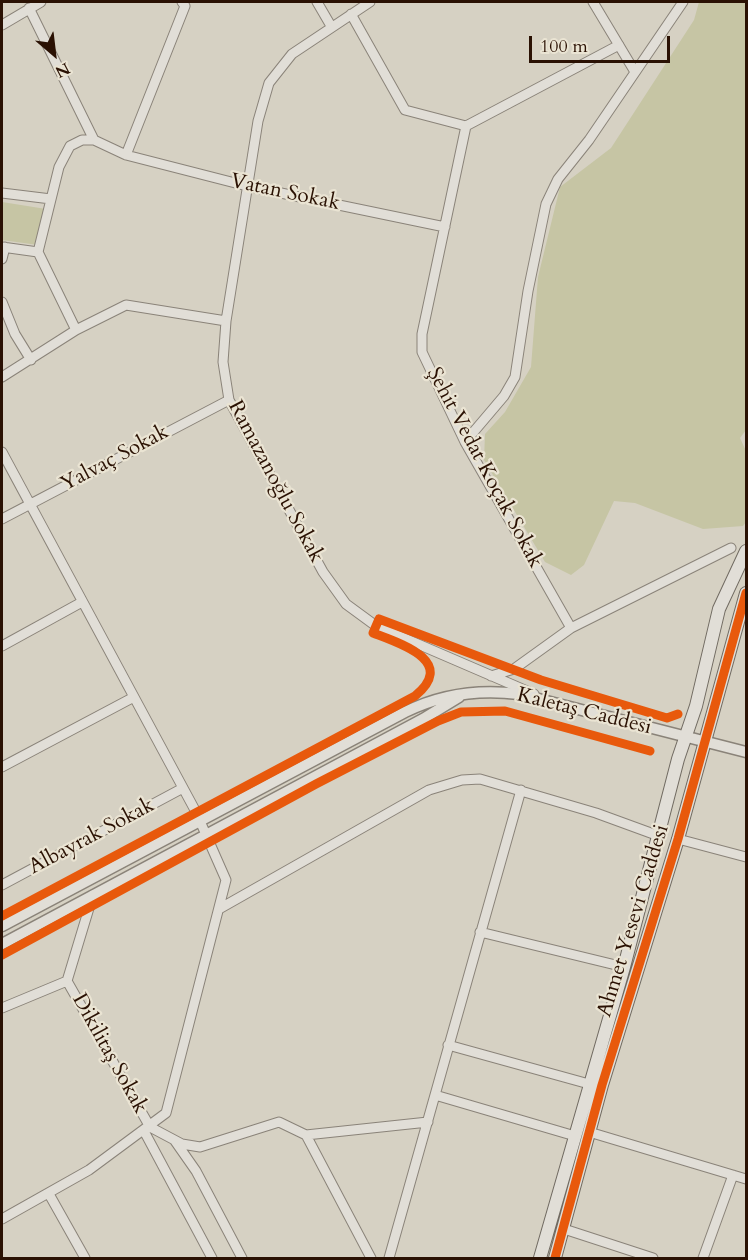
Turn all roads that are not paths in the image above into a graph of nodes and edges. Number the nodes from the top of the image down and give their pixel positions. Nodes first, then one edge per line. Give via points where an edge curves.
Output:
1 (41, 2) edge
2 (182, 2) edge
3 (317, 2) edge
4 (370, 2) edge
5 (593, 2) edge
6 (683, 2) edge
7 (29, 8) junction
8 (351, 14) junction
9 (2, 25) edge
10 (331, 26) junction
11 (618, 45) junction
12 (635, 72) junction
13 (466, 126) junction
14 (94, 140) junction
15 (126, 155) junction
16 (247, 186) junction
17 (2, 193) edge
18 (51, 199) junction
19 (445, 227) junction
20 (3, 247) edge
21 (38, 252) junction
22 (2, 259) edge
23 (2, 307) edge
24 (226, 321) junction
25 (76, 330) junction
26 (31, 360) junction
27 (2, 377) edge
28 (229, 400) junction
29 (465, 442) junction
30 (2, 452) edge
31 (30, 504) junction
32 (2, 519) edge
33 (731, 549) dead end
34 (747, 551) edge
35 (747, 593) edge
36 (82, 602) junction
37 (571, 628) junction
38 (2, 646) edge
39 (491, 676) junction
40 (461, 695) junction
41 (134, 697) junction
42 (548, 701) junction
43 (685, 738) junction
44 (706, 742) junction
45 (747, 752) edge
46 (2, 768) edge
47 (183, 788) junction
48 (521, 790) junction
49 (201, 820) junction
50 (208, 833) junction
51 (658, 836) junction
52 (678, 839) junction
53 (747, 857) edge
54 (2, 885) edge
55 (93, 895) junction
56 (219, 909) junction
57 (2, 926) edge
58 (480, 932) junction
59 (2, 944) edge
60 (624, 967) junction
61 (67, 981) junction
62 (2, 1008) edge
63 (448, 1045) junction
64 (589, 1084) junction
65 (435, 1095) junction
66 (428, 1122) junction
67 (147, 1129) junction
68 (589, 1132) junction
69 (306, 1135) junction
70 (575, 1136) junction
71 (174, 1140) junction
72 (733, 1175) junction
73 (747, 1179) edge
74 (49, 1194) junction
75 (2, 1219) edge
76 (564, 1228) junction
77 (85, 1258) edge
78 (212, 1258) edge
79 (242, 1258) edge
80 (370, 1258) edge
81 (389, 1258) edge
82 (540, 1258) edge
83 (555, 1258) edge
84 (653, 1258) edge
85 (704, 1258) edge

1 - 7 street
2 - 15 street via 185,6
3 - 10 street
4 - 8 street, Ramazanoğlu Sokak
5 - 11 street
6 - 12 street
7 - 9 street
7 - 14 street
8 - 10 street, Ramazanoğlu Sokak
8 - 13 street via 405,110
10 - 16 street, Ramazanoğlu Sokak via 292,54 269,83
11 - 12 street
11 - 13 street
12 - 29 street via 558,179 546,204 515,377
13 - 19 street, Şehit Vedat Koçak Sokak
14 - 15 street, Vatan Sokak
14 - 18 street via 70,146 59,167
15 - 16 street, Vatan Sokak
16 - 19 street, Vatan Sokak
16 - 24 street, Ramazanoğlu Sokak
17 - 18 street
18 - 21 street
19 - 29 street, Şehit Vedat Koçak Sokak via 422,334 422,352
20 - 21 street
20 - 22 street
21 - 25 street
23 - 26 street
24 - 25 street via 126,305
24 - 28 street, Ramazanoğlu Sokak via 223,362
25 - 26 street
26 - 27 street
28 - 31 street, Yalvaç Sokak
28 - 39 street, Ramazanoğlu Sokak via 323,572 346,604 376,626
29 - 37 street, Şehit Vedat Koçak Sokak
30 - 31 street
31 - 32 street, Yalvaç Sokak
31 - 36 street
33 - 37 street
34 - 43 main road, Ahmet Yesevi Caddesi via 719,609
35 - 44 main road, Ahmet Yesevi Caddesi
36 - 38 street
36 - 41 street
37 - 39 street via 514,669
39 - 42 street, Ramazanoğlu Sokak
40 - 42 street, Kaletaş Caddesi via 495,691
40 - 49 street, Kaletaş Caddesi via 428,701 411,709
40 - 50 street, Kaletaş Caddesi
41 - 46 street
41 - 47 street
42 - 43 street, Kaletaş Caddesi
43 - 44 street, Kaletaş Caddesi
43 - 51 main road, Ahmet Yesevi Caddesi
44 - 45 street, Kaletaş Caddesi
44 - 52 main road, Ahmet Yesevi Caddesi
47 - 49 street
47 - 54 street, Albayrak Sokak
48 - 51 street
48 - 56 street via 480,779 429,790
48 - 58 street
49 - 50 street
49 - 57 street, Kaletaş Caddesi
50 - 55 street, Kaletaş Caddesi
50 - 56 street via 226,880
51 - 60 main road, Ahmet Yesevi Caddesi
52 - 53 street
52 - 68 main road, Ahmet Yesevi Caddesi
55 - 59 street, Kaletaş Caddesi
55 - 61 street
56 - 67 street via 166,1113
58 - 60 street
58 - 63 street
60 - 64 main road, Ahmet Yesevi Caddesi
61 - 62 street
61 - 67 street, Dikilitaş Sokak
63 - 64 street
63 - 65 street
64 - 70 main road, Ahmet Yesevi Caddesi
65 - 66 street
65 - 70 street
66 - 69 street
66 - 81 street
67 - 71 street
67 - 74 street
67 - 78 street, Dikilitaş Sokak
68 - 72 street
68 - 76 main road, Ahmet Yesevi Caddesi
69 - 71 street via 279,1122 200,1147
69 - 80 street
70 - 82 main road, Ahmet Yesevi Caddesi
71 - 79 street via 196,1171
72 - 73 street
72 - 85 street
74 - 75 street
74 - 77 street
76 - 83 main road, Ahmet Yesevi Caddesi
76 - 84 street

